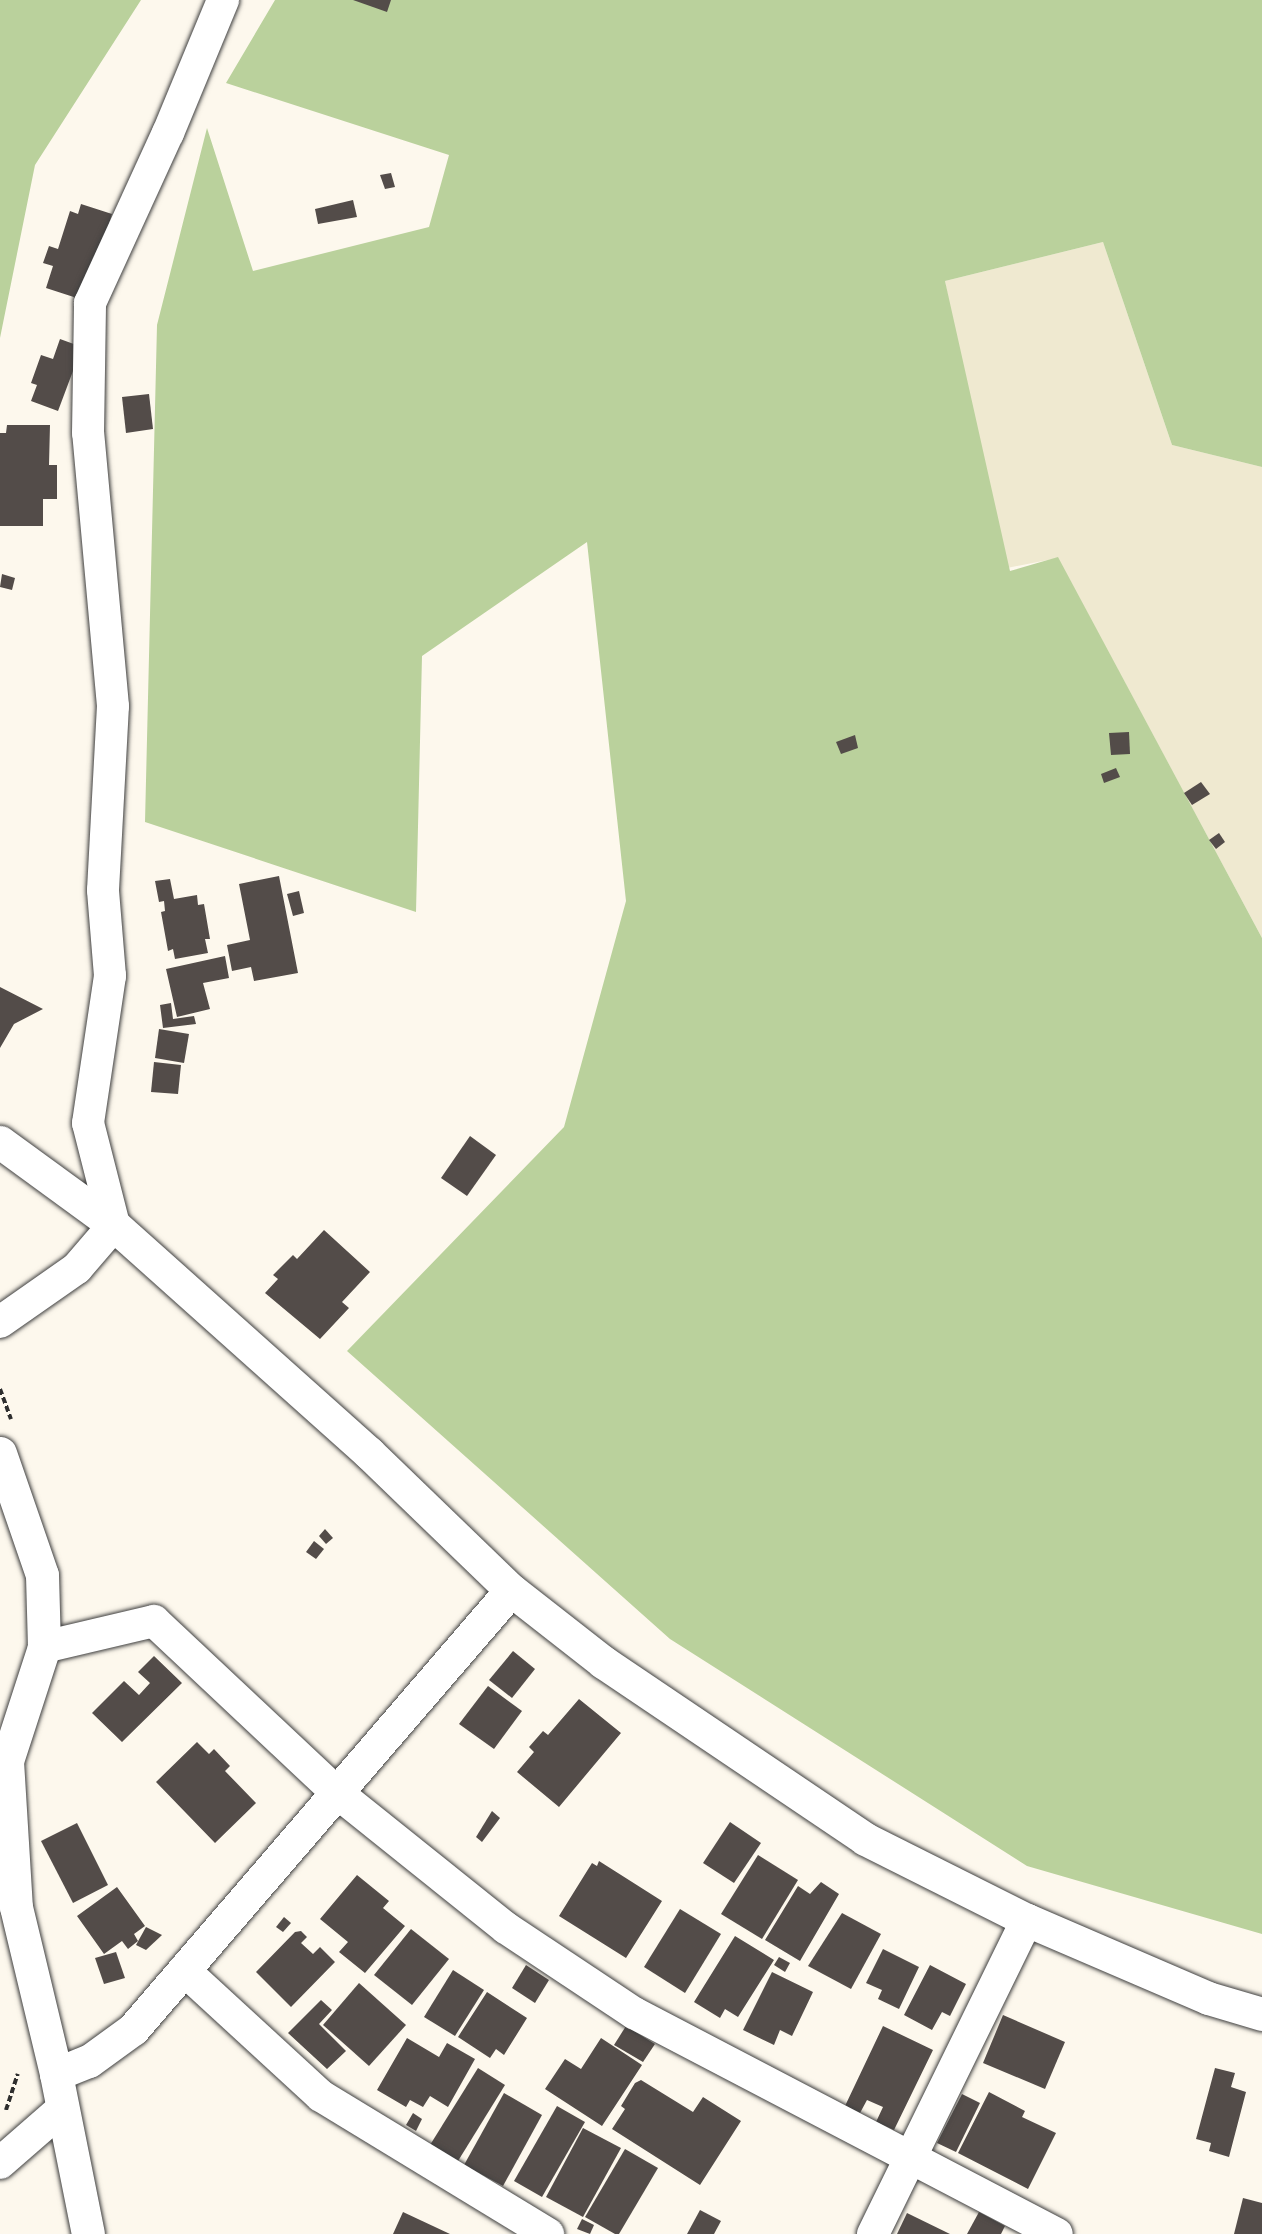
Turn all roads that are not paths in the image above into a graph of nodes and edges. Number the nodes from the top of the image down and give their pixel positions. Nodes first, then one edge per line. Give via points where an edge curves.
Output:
1 (223, 0) edge
2 (0, 1142) edge
3 (114, 1225) junction
4 (0, 1322) edge
5 (0, 1453) edge
6 (511, 1590) junction
7 (44, 1647) junction
8 (335, 1791) junction
9 (1027, 1920) junction
10 (184, 1970) junction
11 (1262, 2014) edge
12 (56, 2074) junction
13 (63, 2109) junction
14 (4, 2158) edge
15 (908, 2158) junction
16 (88, 2234) edge
17 (548, 2234) edge
18 (873, 2234) edge
19 (1057, 2234) edge

1 - 3 street via 168,133 90,303 88,433 113,706 103,890 110,976 88,1123
2 - 3 street
3 - 4 street via 77,1268
3 - 6 street via 369,1453
5 - 7 street via 42,1575
6 - 8 street
6 - 9 street via 603,1662 865,1839
7 - 8 street via 154,1620
7 - 12 street via 7,1761 16,1907
8 - 10 street
8 - 15 street via 506,1928 634,2013
9 - 11 street via 1208,1998
9 - 15 street
10 - 12 street via 133,2028 89,2061
10 - 17 street via 321,2096
12 - 13 street
13 - 14 street
13 - 16 street
15 - 18 street
15 - 19 street

